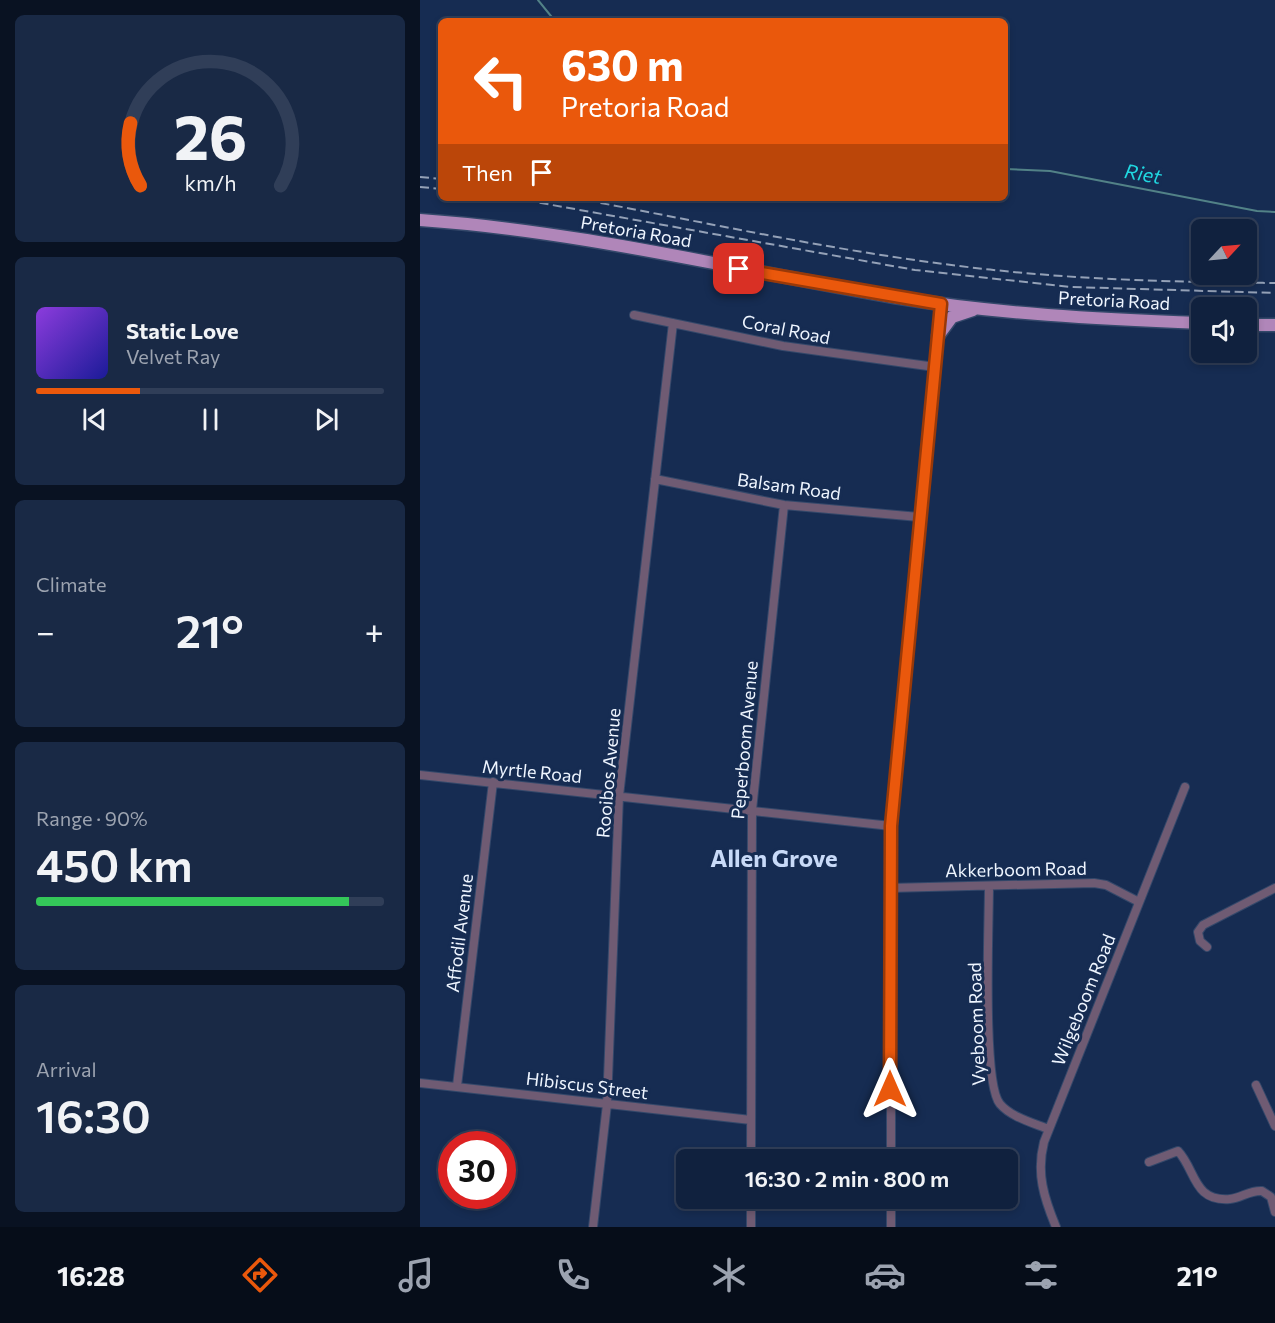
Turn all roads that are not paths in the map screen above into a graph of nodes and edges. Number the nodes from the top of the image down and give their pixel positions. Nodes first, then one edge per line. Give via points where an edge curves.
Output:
1 (426, 221) edge
2 (420, 226) edge
3 (941, 304) junction
4 (980, 309) junction
5 (634, 315) dead end
6 (673, 323) junction
7 (1191, 323) edge
8 (1257, 325) edge
9 (1275, 325) edge
10 (938, 336) junction
11 (935, 367) junction
12 (655, 479) junction
13 (784, 505) junction
14 (920, 517) junction
15 (420, 775) edge
16 (493, 782) junction
17 (1185, 787) dead end
18 (619, 796) junction
19 (752, 810) junction
20 (891, 826) junction
21 (989, 886) junction
22 (889, 888) junction
23 (1275, 888) edge
24 (1139, 902) junction
25 (1207, 947) dead end
26 (420, 1083) edge
27 (1256, 1085) dead end
28 (457, 1086) junction
29 (607, 1104) junction
30 (751, 1120) junction
31 (1275, 1126) edge
32 (1048, 1129) junction
33 (751, 1149) edge
34 (891, 1149) edge
35 (1149, 1162) dead end
36 (1274, 1198) edge
37 (751, 1209) edge
38 (891, 1209) edge
39 (1275, 1212) edge
40 (593, 1227) edge
41 (751, 1227) edge
42 (891, 1227) edge
43 (1056, 1227) edge

1 - 2 main road
1 - 3 main road, Pretoria Road via 568,238
3 - 4 main road, Pretoria Road
3 - 10 street
4 - 7 main road, Pretoria Road via 1102,320
4 - 10 main road via 952,318
5 - 6 street, Coral Road
6 - 11 street, Coral Road via 795,348
6 - 12 street, Rooibos Avenue
8 - 9 main road
10 - 11 street
11 - 14 street
12 - 13 street, Balsam Road
12 - 18 street, Rooibos Avenue
13 - 14 street, Balsam Road
13 - 19 street, Peperboom Avenue
14 - 20 street
15 - 16 street, Myrtle Road
16 - 18 street, Myrtle Road
16 - 28 street, Affodil Avenue
17 - 24 street, Wilgeboom Road
18 - 19 street, Myrtle Road
18 - 29 street, Rooibos Avenue
19 - 20 street, Myrtle Road
19 - 30 street, Peperboom Avenue
20 - 22 street
21 - 22 street, Akkerboom Road
21 - 24 street, Akkerboom Road via 1100,884
21 - 32 street, Vyeboom Road via 993,1092 1007,1110
22 - 34 street
23 - 25 street via 1203,925 1198,932
24 - 32 street, Wilgeboom Road
26 - 28 street, Hibiscus Street
27 - 31 street
28 - 29 street, Hibiscus Street
29 - 30 street, Hibiscus Street
29 - 40 street, Rooibos Avenue
30 - 33 street, Peperboom Avenue
32 - 43 street, Wilgeboom Road via 1040,1175
35 - 36 street via 1178,1151 1194,1182 1207,1194 1232,1199 1258,1191
36 - 39 street
37 - 41 street
38 - 42 street

